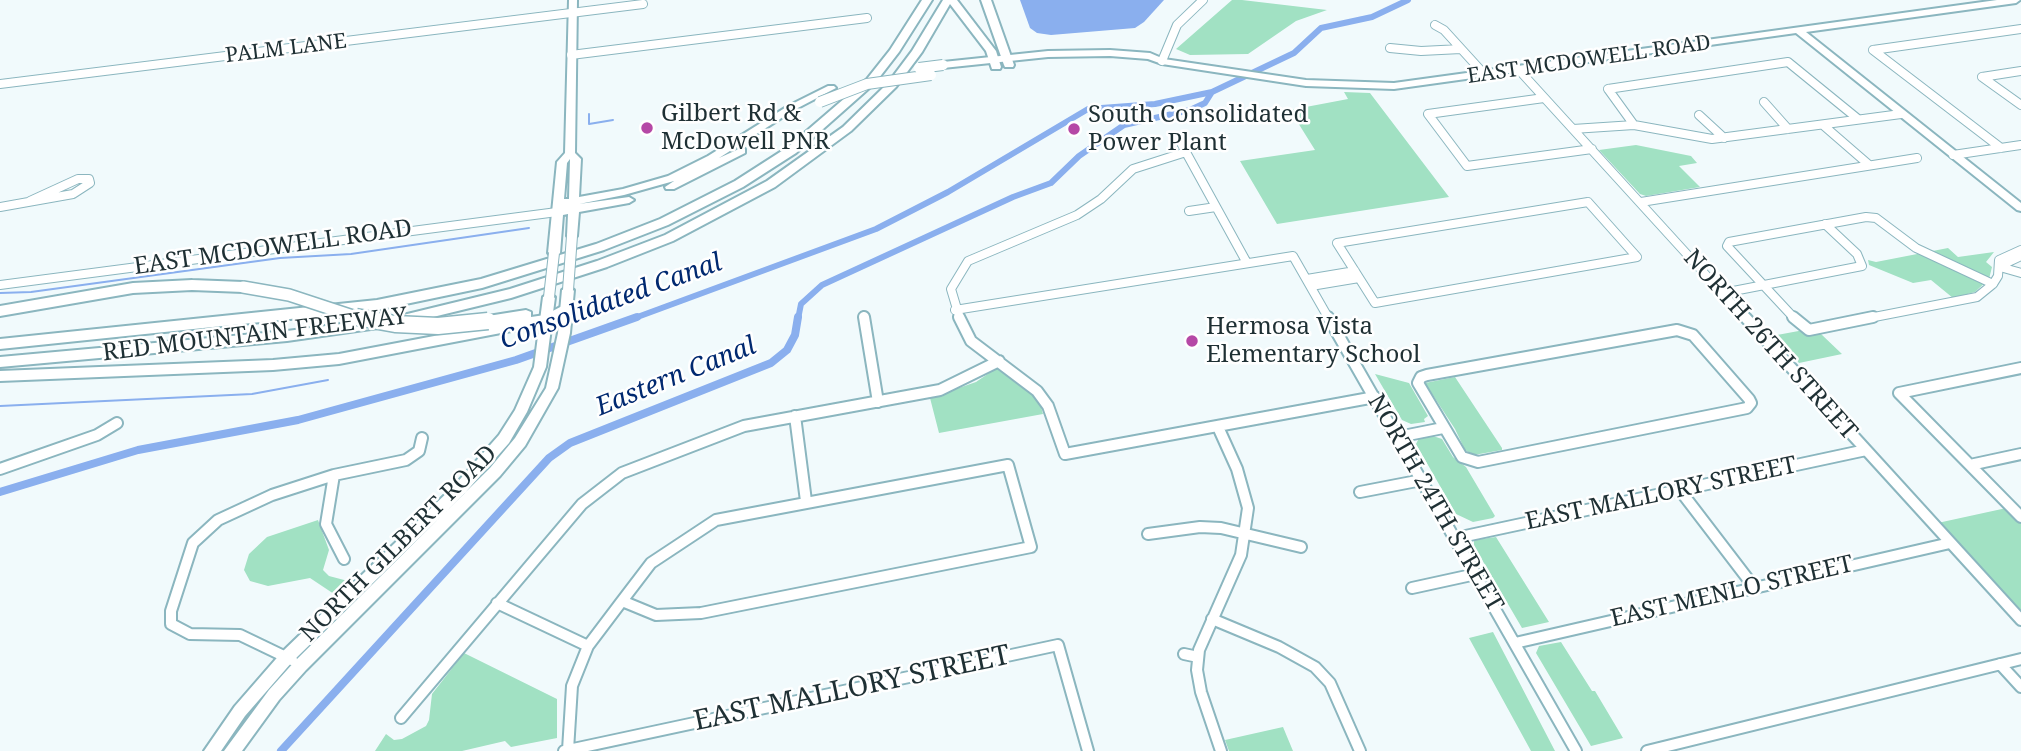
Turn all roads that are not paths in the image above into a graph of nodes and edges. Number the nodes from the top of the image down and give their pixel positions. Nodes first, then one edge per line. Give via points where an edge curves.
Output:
1 (573, 0) edge
2 (927, 0) edge
3 (950, 0) edge
4 (986, 0) edge
5 (1203, 0) edge
6 (2016, 0) edge
7 (643, 4) dead end
8 (572, 13) junction
9 (867, 18) dead end
10 (1436, 25) dead end
11 (2021, 29) edge
12 (1799, 31) junction
13 (1390, 48) dead end
14 (1461, 49) junction
15 (571, 55) junction
16 (1162, 61) junction
17 (1008, 62) junction
18 (995, 63) junction
19 (943, 65) joint
20 (1519, 70) junction
21 (2021, 71) edge
22 (1485, 75) junction
23 (0, 84) edge
24 (1544, 98) junction
25 (1765, 102) dead end
26 (2021, 105) edge
27 (1901, 114) junction
28 (1699, 115) dead end
29 (1858, 119) junction
30 (1634, 125) junction
31 (1823, 125) junction
32 (1573, 129) junction
33 (1788, 129) junction
34 (1724, 138) junction
35 (2021, 145) edge
36 (2001, 148) junction
37 (1592, 149) junction
38 (570, 154) junction
39 (1953, 155) junction
40 (1917, 158) dead end
41 (1868, 164) junction
42 (30, 201) junction
43 (1641, 202) junction
44 (574, 206) junction
45 (0, 207) edge
46 (1216, 207) junction
47 (2021, 208) edge
48 (554, 209) junction
49 (1189, 211) dead end
50 (1825, 224) junction
51 (2021, 250) edge
52 (2021, 256) edge
53 (1247, 263) junction
54 (2000, 266) junction
55 (2021, 273) edge
56 (1357, 274) junction
57 (1309, 282) junction
58 (1993, 284) junction
59 (0, 285) edge
60 (1762, 286) junction
61 (1723, 293) junction
62 (548, 309) junction
63 (566, 309) junction
64 (955, 310) junction
65 (0, 311) edge
66 (864, 317) dead end
67 (0, 344) edge
68 (999, 361) junction
69 (0, 362) edge
70 (2021, 368) edge
71 (0, 376) edge
72 (1375, 397) junction
73 (878, 401) junction
74 (795, 416) junction
75 (117, 423) dead end
76 (1218, 427) junction
77 (1443, 428) junction
78 (1398, 437) junction
79 (422, 438) dead end
80 (1866, 450) junction
81 (2021, 454) edge
82 (1970, 465) junction
83 (0, 469) edge
84 (334, 475) junction
85 (1422, 480) junction
86 (1679, 489) junction
87 (1360, 492) dead end
88 (806, 501) junction
89 (2021, 517) edge
90 (1247, 533) junction
91 (1149, 534) dead end
92 (1456, 538) junction
93 (1950, 543) junction
94 (1301, 547) dead end
95 (344, 559) dead end
96 (1476, 574) junction
97 (1755, 587) junction
98 (1412, 588) dead end
99 (622, 601) junction
100 (497, 603) junction
101 (1212, 620) junction
102 (2021, 620) edge
103 (1515, 643) junction
104 (588, 646) junction
105 (1184, 654) dead end
106 (1198, 657) junction
107 (2021, 659) edge
108 (294, 661) junction
109 (2000, 664) junction
110 (2021, 687) edge
111 (401, 718) dead end
112 (565, 750) edge
113 (212, 751) edge
114 (232, 751) edge
115 (1088, 751) edge
116 (1222, 751) edge
117 (1360, 751) edge
118 (1576, 751) edge
119 (1647, 751) edge

1 - 8 main road, NORTH GILBERT ROAD
2 - 67 highway, RED MOUNTAIN FREEWAY via 871,81 792,150 739,184 664,222 600,247 482,283 377,305
3 - 18 highway
3 - 69 highway, RED MOUNTAIN FREEWAY via 907,66 847,129 771,184 638,251 511,293 385,323
4 - 17 highway
5 - 16 street via 1177,25
6 - 12 main road, EAST MCDOWELL ROAD
7 - 8 street, PALM LANE
8 - 15 main road, NORTH GILBERT ROAD
8 - 23 street, PALM LANE
9 - 15 street
10 - 14 street
11 - 36 street via 1873,50
12 - 20 main road, EAST MCDOWELL ROAD
12 - 27 main road
13 - 14 street
14 - 22 street
15 - 38 main road, NORTH GILBERT ROAD
16 - 17 main road, EAST MCDOWELL ROAD
16 - 22 main road, EAST MCDOWELL ROAD via 1370,87
17 - 18 main road, EAST MCDOWELL ROAD
18 - 19 main road, EAST MCDOWELL ROAD
18 - 44 main road, EAST MCDOWELL ROAD, bridge via 867,84 820,102 687,181 647,195
19 - 44 main road, EAST MCDOWELL ROAD, bridge via 878,74 831,88 672,178
20 - 22 main road, EAST MCDOWELL ROAD
20 - 24 street, NORTH 26TH STREET
21 - 26 street via 1982,77
24 - 32 street, NORTH 26TH STREET
24 - 37 street via 1428,114 1467,166
25 - 33 street
27 - 29 street
27 - 39 main road
28 - 34 street
29 - 30 street via 1788,62 1608,89
29 - 31 street
30 - 32 street
30 - 34 street via 1698,138
31 - 33 street
31 - 41 street
32 - 37 street, NORTH 26TH STREET
33 - 34 street
35 - 36 street
36 - 39 street
37 - 43 street, NORTH 26TH STREET
38 - 44 main road, NORTH GILBERT ROAD via 576,159
38 - 48 main road, NORTH GILBERT ROAD via 562,162
39 - 47 main road
40 - 41 street
41 - 43 street
42 - 42 street via 73,194 90,183 89,179 78,179
42 - 45 street
43 - 61 street, NORTH 26TH STREET
44 - 48 main road, EAST MCDOWELL ROAD
44 - 63 main road, NORTH GILBERT ROAD, bridge
46 - 49 street
46 - 53 street
46 - 64 street via 1184,149 1133,169 1077,215 968,261 951,289
48 - 59 street, EAST MCDOWELL ROAD
48 - 62 main road, NORTH GILBERT ROAD, bridge
50 - 58 street via 1876,218 1916,248
50 - 60 street via 1730,242 1727,246
50 - 60 street via 1857,254 1862,266
51 - 54 street via 2004,255
52 - 54 street
53 - 57 street, NORTH 24TH STREET via 1293,256
53 - 64 street
54 - 55 street
54 - 58 street
56 - 56 street via 1337,243 1588,202 1637,257 1375,303
56 - 57 street
57 - 72 street, NORTH 24TH STREET
58 - 60 street via 1987,292 1963,301 1809,330
60 - 61 street
61 - 80 street, NORTH 26TH STREET
62 - 63 highway
62 - 65 highway, bridge via 438,326 395,324 362,319 289,295 191,285 133,288
62 - 71 highway via 404,348 300,363
62 - 108 main road, NORTH GILBERT ROAD via 540,367 521,412 485,464
63 - 108 main road, NORTH GILBERT ROAD via 547,400 510,455
64 - 68 street via 971,341
66 - 73 street
68 - 73 street via 940,390
68 - 76 street via 1029,382 1046,402 1065,454
70 - 82 street via 1899,393
72 - 76 street
72 - 78 street, NORTH 24TH STREET
73 - 74 street
74 - 88 street
74 - 100 street via 744,426 622,473 582,504
75 - 83 street via 97,435
76 - 90 street via 1244,489
77 - 77 street via 1420,392 1421,377 1685,331 1751,403 1734,411 1469,462
77 - 78 street
78 - 85 street, NORTH 24TH STREET
79 - 84 street via 419,451 406,460
80 - 86 street, EAST MALLORY STREET
80 - 93 street, NORTH 26TH STREET
81 - 82 street
82 - 89 street
84 - 95 street via 326,524
84 - 108 street via 272,495 204,530 193,543 171,611 171,624 178,630 240,635
85 - 87 street
85 - 92 street, NORTH 24TH STREET
86 - 92 street, EAST MALLORY STREET
86 - 97 street
88 - 99 street via 716,520 651,563
88 - 99 street via 1008,465 1031,547 701,613 656,615
90 - 91 street via 1200,527
90 - 94 street
90 - 101 street
92 - 96 street, NORTH 24TH STREET
93 - 97 street, EAST MENLO STREET
93 - 102 street, NORTH 26TH STREET
96 - 98 street
96 - 103 street, NORTH 24TH STREET
97 - 103 street, EAST MENLO STREET
99 - 104 street
100 - 104 street
100 - 111 street
101 - 106 street
101 - 117 street via 1315,667 1330,683
103 - 118 street, NORTH 24TH STREET
104 - 112 street via 572,686
105 - 106 street
106 - 116 street via 1201,692
107 - 109 street
108 - 113 main road, NORTH GILBERT ROAD via 240,711
108 - 114 main road, NORTH GILBERT ROAD
109 - 110 street
109 - 119 street
112 - 115 street, EAST MALLORY STREET via 1058,645

